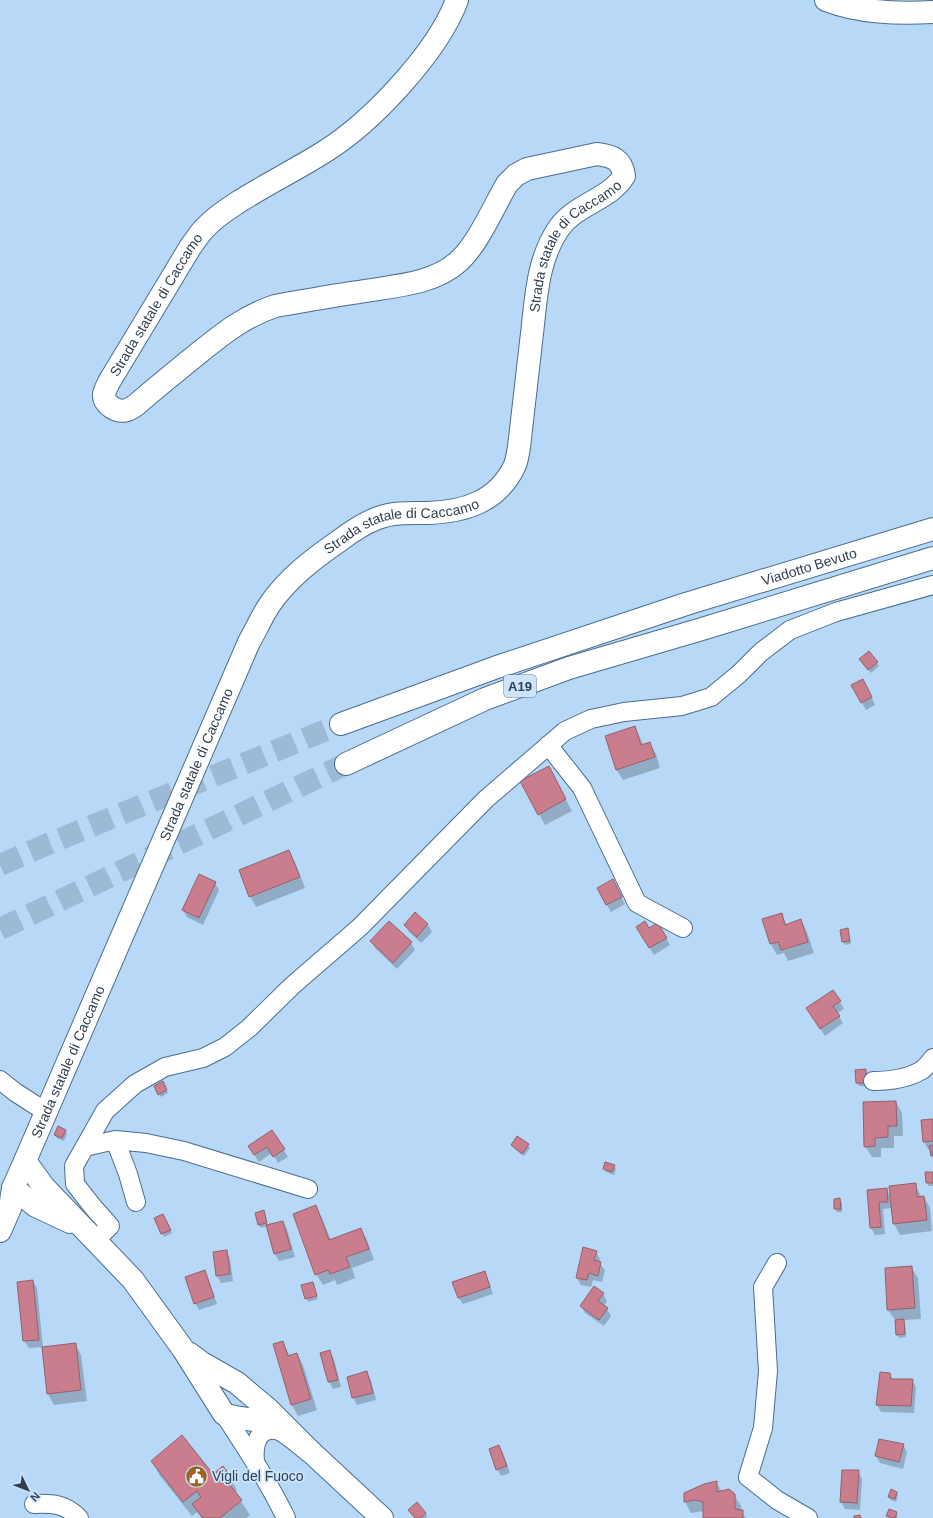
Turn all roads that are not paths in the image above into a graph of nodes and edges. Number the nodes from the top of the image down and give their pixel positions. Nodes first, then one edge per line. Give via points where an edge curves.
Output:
1 (457, 0) edge
2 (826, 0) edge
3 (933, 12) edge
4 (933, 529) edge
5 (933, 558) edge
6 (933, 585) edge
7 (341, 724) tunnel mouth
8 (548, 745) junction
9 (346, 764) tunnel mouth
10 (683, 928) dead end
11 (933, 1058) edge
12 (0, 1080) edge
13 (873, 1081) dead end
14 (46, 1112) junction
15 (115, 1140) junction
16 (85, 1148) junction
17 (25, 1161) junction
18 (308, 1189) dead end
19 (40, 1196) junction
20 (8, 1200) edge
21 (136, 1202) dead end
22 (0, 1231) edge
23 (91, 1235) junction
24 (777, 1263) dead end
25 (184, 1349) junction
26 (269, 1410) junction
27 (224, 1414) junction
28 (286, 1433) junction
29 (311, 1452) junction
30 (255, 1461) junction
31 (34, 1504) dead end
32 (79, 1518) edge
33 (286, 1518) edge
34 (382, 1518) edge
35 (808, 1518) edge

1 - 14 main road, Strada statale di Caccamo via 433,45 409,75 350,134 221,213 205,227 109,382 104,395 107,404 112,408 127,411 222,334 257,312 275,306 412,283 449,269 468,251 507,184 527,169 597,154 608,155 617,160 623,167 624,176 610,191 570,215 552,239 543,260 519,447 515,465 506,480 482,501 468,508 379,517 359,527 315,558 292,578 269,605 249,642
2 - 3 main road via 843,7 867,11 905,14
4 - 7 main road, Viadotto Bevuto / A19 via 686,604 497,667
5 - 9 main road, Viadotto Bevuto / A19 via 569,668 485,699
6 - 8 street via 836,612 790,630 711,697 682,706 624,712 591,719 565,730
8 - 10 street via 582,788 637,903
8 - 16 street via 486,799 360,927 292,985 249,1028 225,1047 203,1058 166,1067 134,1084 106,1111
11 - 13 street via 923,1070 905,1077 891,1081
12 - 14 street
14 - 17 main road, Strada statale di Caccamo
15 - 16 street
15 - 18 street via 184,1151
15 - 21 street
16 - 23 street via 74,1166 75,1184 110,1226
17 - 19 main road
17 - 20 main road, Strada statale di Caccamo
19 - 20 main road
19 - 23 main road
20 - 22 main road, Strada statale di Caccamo
23 - 25 main road via 133,1280
24 - 35 street via 763,1286 767,1386 763,1428 748,1477 777,1500
25 - 26 main road via 202,1363 237,1383
25 - 27 main road
26 - 27 main road via 246,1403 235,1403 229,1406
26 - 29 main road
27 - 28 main road via 268,1423
27 - 30 street
28 - 29 main road
28 - 30 street via 272,1430 260,1435 254,1447
29 - 34 main road
30 - 33 street
31 - 32 street via 48,1503 61,1506 70,1509

